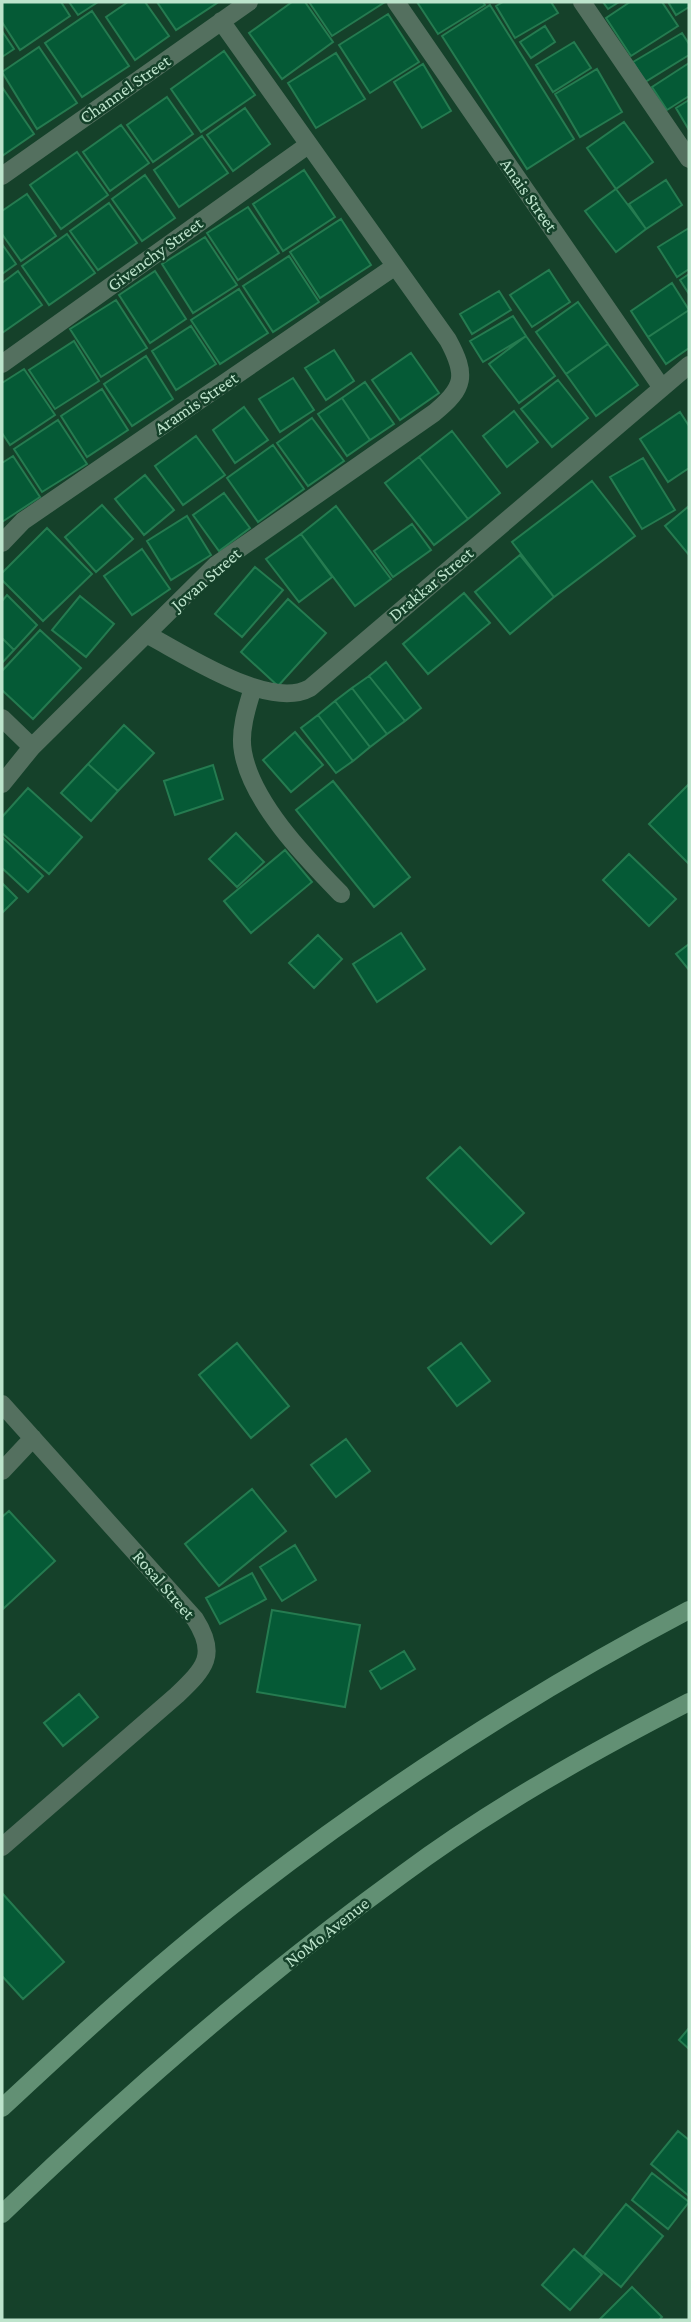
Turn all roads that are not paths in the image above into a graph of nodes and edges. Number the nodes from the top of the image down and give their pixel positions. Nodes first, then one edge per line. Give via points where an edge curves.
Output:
1 (249, 2) edge
2 (396, 2) edge
3 (582, 2) edge
4 (221, 21) junction
5 (308, 145) junction
6 (689, 159) edge
7 (2, 176) edge
8 (394, 267) junction
9 (2, 364) edge
10 (689, 365) edge
11 (662, 388) junction
12 (2, 544) edge
13 (146, 634) junction
14 (253, 688) junction
15 (2, 718) edge
16 (32, 747) junction
17 (2, 784) edge
18 (341, 894) dead end
19 (2, 1404) edge
20 (33, 1437) junction
21 (2, 1471) edge
22 (689, 1610) edge
23 (689, 1702) edge
24 (2, 1847) edge
25 (2, 2108) edge
26 (2, 2214) edge

1 - 4 street, Channel Street
2 - 11 street, Anais Street
3 - 6 street
4 - 5 street, Jovan Street
4 - 7 street, Channel Street
5 - 8 street, Jovan Street
5 - 9 street, Givenchy Street
8 - 12 street, Aramis Street via 23,521
8 - 13 street, Jovan Street via 459,360 462,379 454,398 216,565
10 - 11 street, Drakkar Street
11 - 14 street, Drakkar Street via 310,688 298,694
13 - 14 street, Drakkar Street
13 - 16 street, Jovan Street
14 - 18 street via 243,730 248,774 302,853
15 - 16 street
16 - 17 street, Jovan Street
19 - 20 street, Rosal Street
20 - 21 street
20 - 24 street, Rosal Street via 195,1619 206,1636 208,1654 184,1688
22 - 25 main road via 584,1666 357,1815 232,1906
23 - 26 main road, NoMo Avenue via 536,1786 404,1872 116,2105

